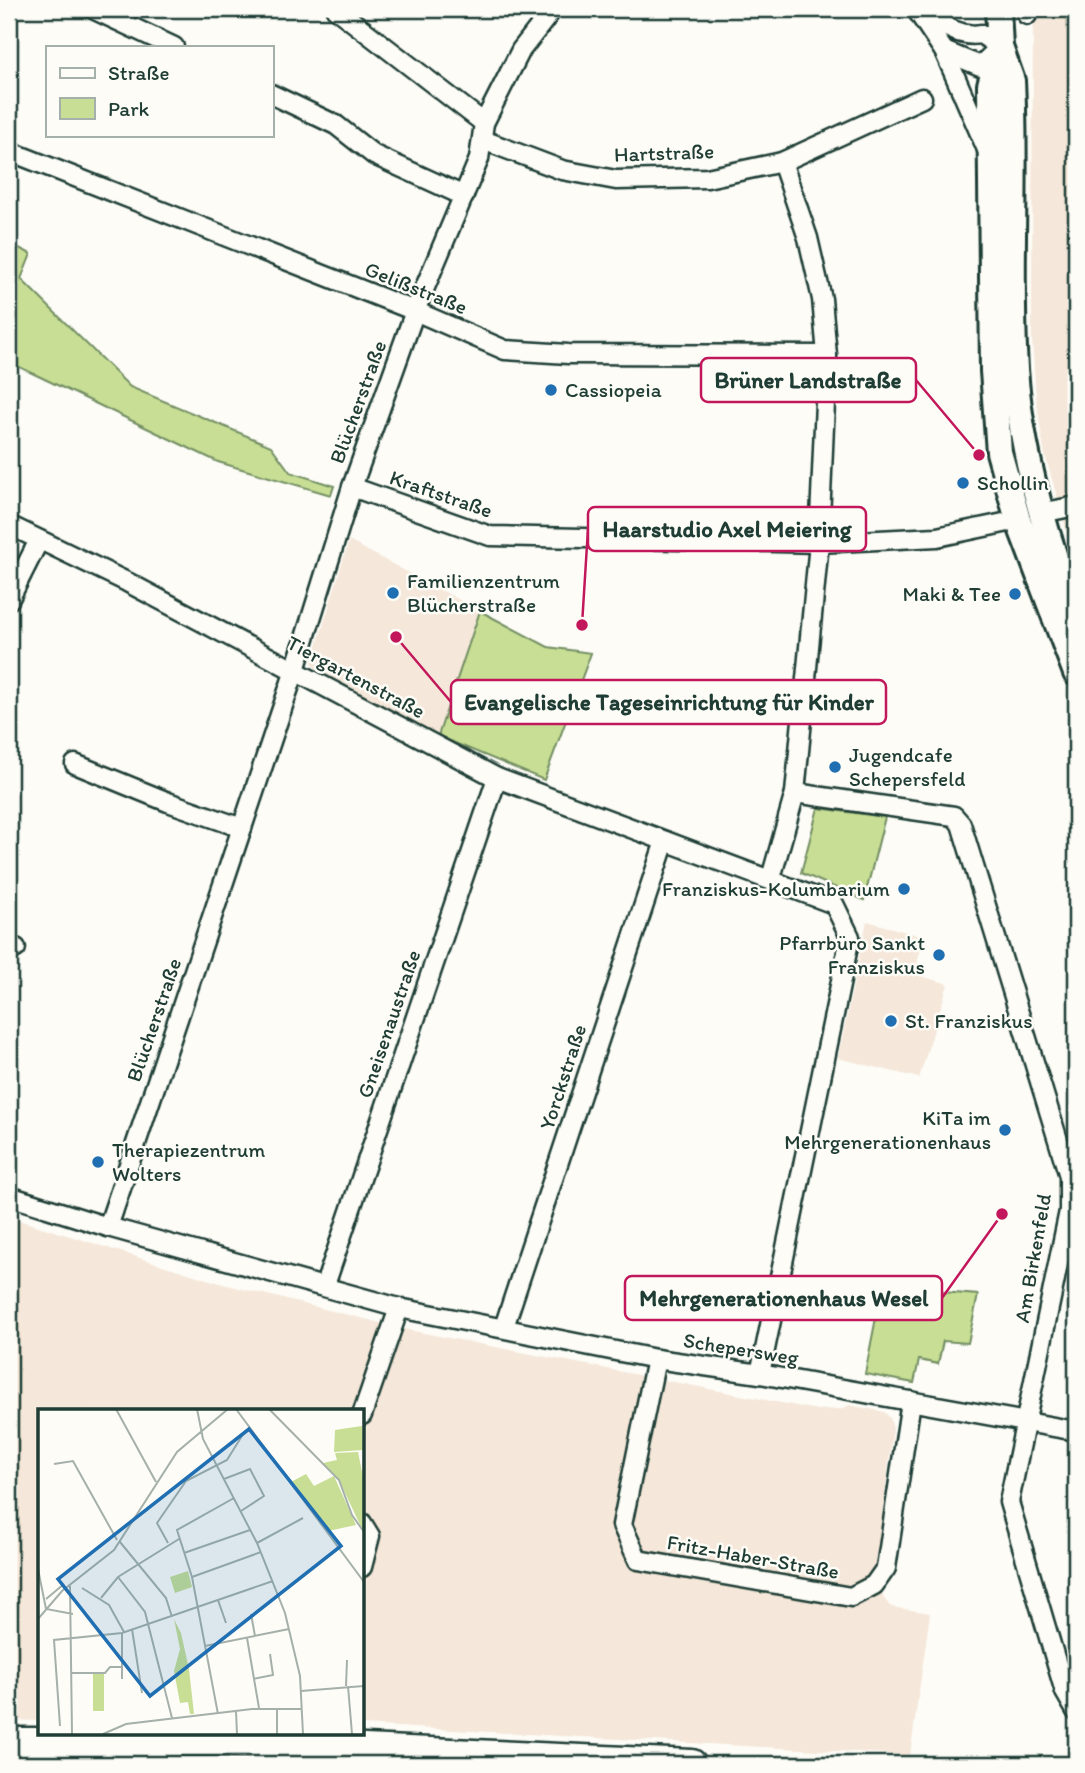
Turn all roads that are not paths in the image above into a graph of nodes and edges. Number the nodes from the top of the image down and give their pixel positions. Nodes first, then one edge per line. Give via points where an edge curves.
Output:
1 (93, 9) edge
2 (336, 9) edge
3 (554, 9) edge
4 (918, 9) edge
5 (998, 9) edge
6 (172, 46) edge
7 (1000, 47) junction
8 (944, 51) junction
9 (273, 95) edge
10 (922, 99) dead end
11 (483, 131) junction
12 (9, 151) edge
13 (991, 158) junction
14 (782, 162) junction
15 (464, 195) junction
16 (415, 311) junction
17 (827, 355) junction
18 (352, 487) junction
19 (1076, 506) edge
20 (1030, 517) junction
21 (9, 525) edge
22 (38, 540) junction
23 (819, 543) junction
24 (9, 600) edge
25 (1076, 616) edge
26 (295, 670) junction
27 (1076, 673) edge
28 (75, 764) dead end
29 (497, 778) junction
30 (795, 793) junction
31 (243, 828) junction
32 (665, 841) junction
33 (771, 878) junction
34 (9, 1196) edge
35 (108, 1227) junction
36 (325, 1285) junction
37 (399, 1308) junction
38 (504, 1327) junction
39 (656, 1359) junction
40 (760, 1374) junction
41 (911, 1401) junction
42 (364, 1409) edge
43 (1026, 1422) junction
44 (1076, 1431) edge
45 (364, 1526) edge
46 (364, 1559) edge
47 (1076, 1712) edge
48 (9, 1742) edge
49 (692, 1764) edge

1 - 6 street
2 - 11 street, Hartstraße
3 - 11 street, Blücherstraße via 521,50
4 - 7 street via 955,32 981,34
4 - 8 street
5 - 7 main road
7 - 8 street via 980,66
7 - 13 main road via 990,85
7 - 20 main road via 1012,81 1015,368
8 - 13 street
9 - 15 street via 336,125 374,155
10 - 14 street, Hartstraße
11 - 14 street, Hartstraße via 552,167 616,180 707,178
11 - 15 street, Blücherstraße via 480,159
12 - 16 street, Gelißstraße
13 - 20 main road via 993,371 999,452
14 - 17 street via 808,238 822,299
15 - 16 street, Blücherstraße
16 - 17 street, Gelißstraße via 505,350
16 - 18 street, Blücherstraße
17 - 23 street
18 - 23 street, Kraftstraße via 490,536
18 - 26 street, Blücherstraße
19 - 20 street, Kraftstraße
20 - 23 street, Kraftstraße via 937,537
20 - 25 main road
20 - 27 main road
21 - 22 street, Tiergartenstraße
22 - 24 street
22 - 26 street, Tiergartenstraße
23 - 30 street
26 - 29 street, Tiergartenstraße
26 - 31 street, Blücherstraße
28 - 31 street
29 - 32 street, Tiergartenstraße
29 - 36 street, Gneisenaustraße
30 - 33 street
30 - 43 street, Am Birkenfeld via 954,816 961,824 1069,1176 1069,1211
31 - 35 street, Blücherstraße
32 - 33 street, Tiergartenstraße
32 - 38 street, Yorckstraße
33 - 40 street, Tiergartenstraße via 834,904 850,937
34 - 35 street, Schepersweg
35 - 36 street, Schepersweg
36 - 37 street, Schepersweg
37 - 38 street, Schepersweg
37 - 42 street
38 - 39 street, Schepersweg
39 - 40 street, Schepersweg
39 - 41 street, Fritz-Haber-Straße via 622,1525 638,1559 855,1598 874,1586 886,1568
40 - 41 street, Schepersweg
41 - 43 street, Schepersweg
43 - 44 street, Schepersweg
43 - 47 street, Am Birkenfeld via 1009,1502 1065,1692
45 - 46 street via 370,1536
48 - 49 main road via 213,1742

